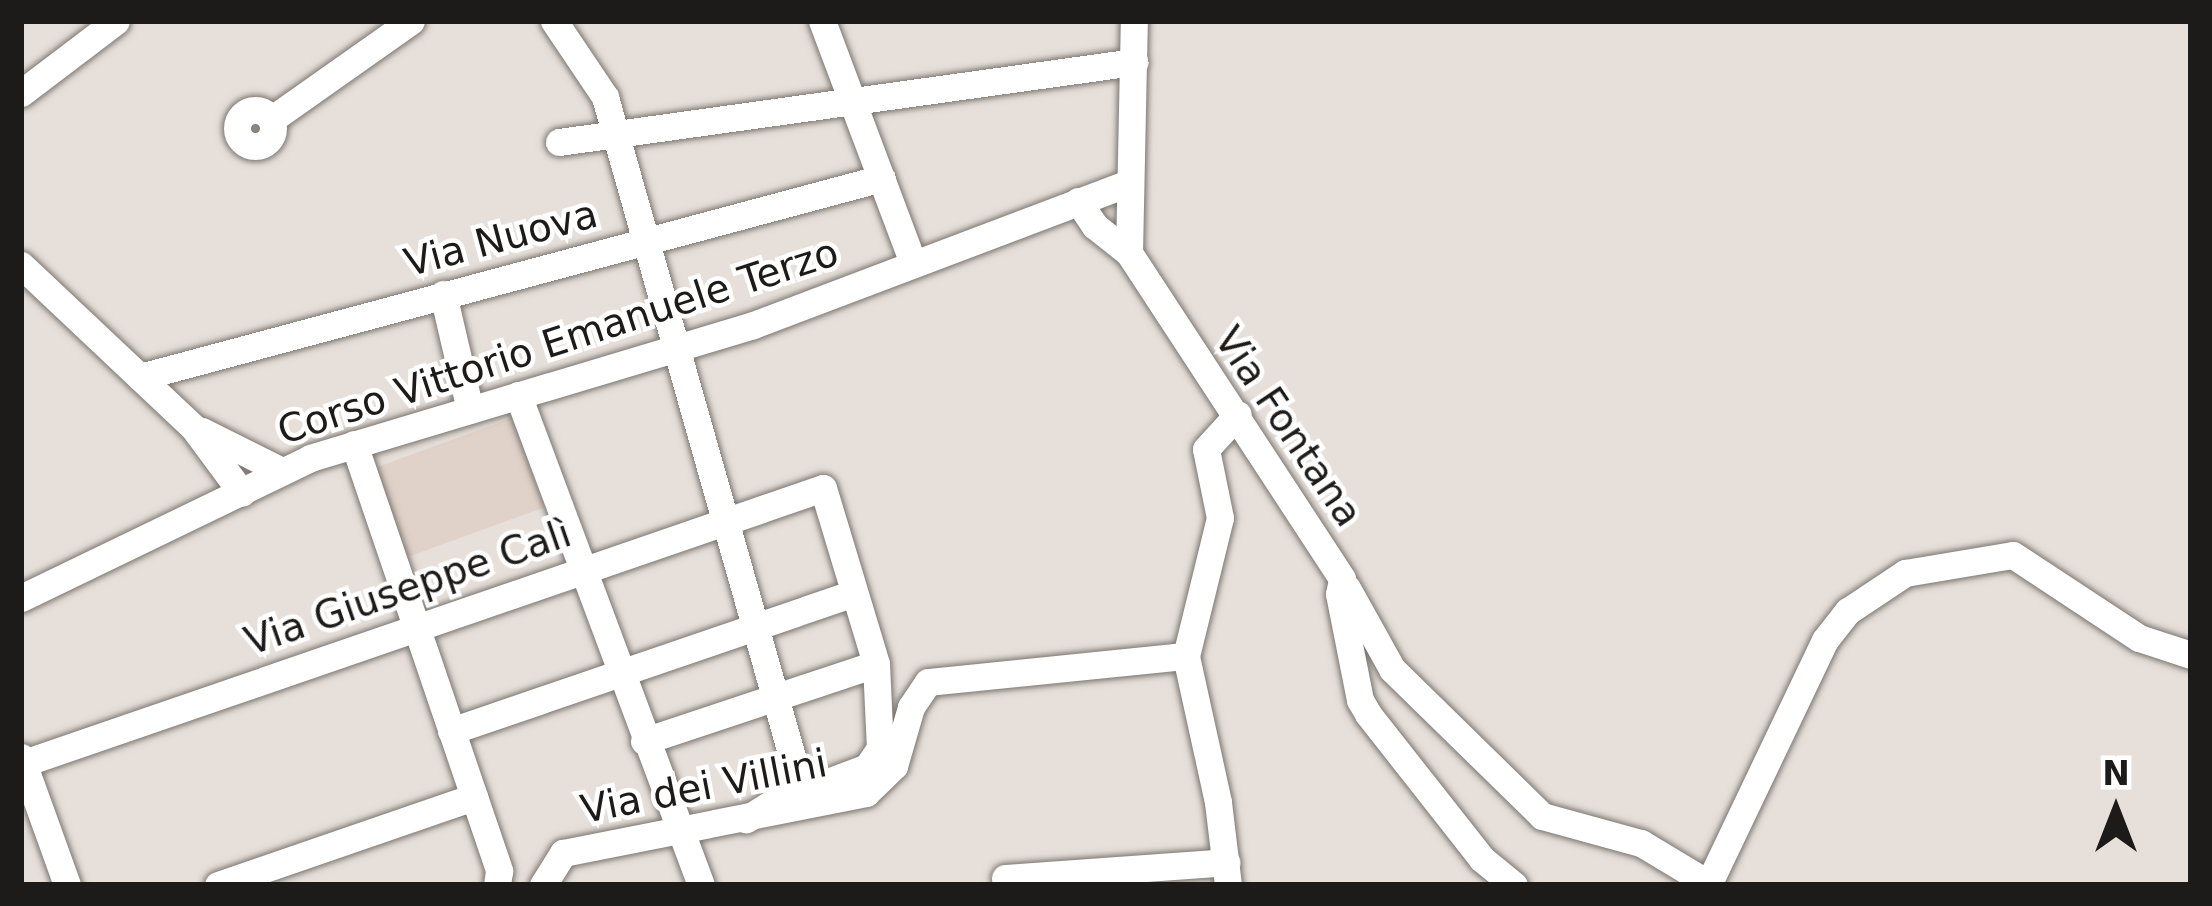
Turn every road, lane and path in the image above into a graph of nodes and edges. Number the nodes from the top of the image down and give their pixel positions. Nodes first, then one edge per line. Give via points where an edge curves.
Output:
1 (116, 21) edge
2 (411, 21) edge
3 (554, 21) edge
4 (823, 21) edge
5 (1134, 21) edge
6 (1134, 62) junction
7 (21, 93) edge
8 (853, 101) junction
9 (272, 119) dead end
10 (614, 135) junction
11 (559, 142) dead end
12 (882, 178) junction
13 (1128, 183) junction
14 (1078, 201) junction
15 (644, 243) junction
16 (1129, 253) junction
17 (914, 263) junction
18 (21, 265) edge
19 (443, 294) junction
20 (674, 349) junction
21 (140, 377) junction
22 (518, 395) junction
23 (470, 410) junction
24 (1238, 414) junction
25 (193, 427) junction
26 (354, 444) junction
27 (282, 471) junction
28 (242, 494) junction
29 (723, 519) junction
30 (581, 569) junction
31 (1342, 579) junction
32 (854, 593) junction
33 (21, 598) edge
34 (415, 627) junction
35 (754, 627) junction
36 (2191, 655) edge
37 (1186, 656) junction
38 (876, 664) junction
39 (620, 673) junction
40 (775, 698) junction
41 (451, 731) junction
42 (644, 741) junction
43 (22, 761) edge
44 (802, 792) junction
45 (474, 797) junction
46 (746, 819) junction
47 (681, 829) junction
48 (1227, 874) edge
49 (1005, 878) dead end
50 (1710, 884) edge
51 (67, 885) edge
52 (218, 885) edge
53 (497, 885) edge
54 (543, 885) edge
55 (701, 885) edge
56 (1514, 885) edge

1 - 7 street
2 - 9 street
3 - 10 street via 605,97
4 - 8 street
5 - 6 street
6 - 8 street
6 - 13 street
8 - 10 street
8 - 12 street
10 - 11 street
10 - 15 street
12 - 15 street, Via Nuova
12 - 17 street
13 - 14 street, Corso Vittorio Emanuele Terzo
13 - 16 street
14 - 16 street, Via Fontana
14 - 17 street, Corso Vittorio Emanuele Terzo
15 - 19 street, Via Nuova
15 - 20 street
16 - 24 street, Via Fontana
17 - 20 street, Corso Vittorio Emanuele Terzo
18 - 21 street
19 - 21 street, Via Nuova
19 - 23 street
20 - 22 street, Corso Vittorio Emanuele Terzo
20 - 29 street
21 - 25 street
22 - 23 street, Corso Vittorio Emanuele Terzo
22 - 30 street
23 - 26 street, Corso Vittorio Emanuele Terzo
24 - 31 street, Via Fontana
24 - 37 street via 1206,449 1220,518
25 - 27 street
25 - 28 street
26 - 27 street, Corso Vittorio Emanuele Terzo
26 - 34 street
27 - 28 street, Corso Vittorio Emanuele Terzo
28 - 33 street, Corso Vittorio Emanuele Terzo
29 - 30 street, Via Giuseppe Calì
29 - 32 street, Via Giuseppe Calì via 823,488
29 - 35 street
30 - 34 street, Via Giuseppe Calì
30 - 39 street
31 - 50 street via 1392,669 1542,816 1641,843
31 - 56 street, Via Fontana via 1360,700 1482,859
32 - 35 street
32 - 38 street
34 - 41 street
34 - 43 street, Via Giuseppe Calì
35 - 39 street
35 - 40 street
36 - 50 street via 2139,638 2013,555 1905,573 1848,611 1825,640
37 - 46 street, Via dei Villini via 928,682 885,779 846,801
37 - 48 street
38 - 40 street
38 - 44 street via 880,748 867,766
39 - 41 street
39 - 42 street
40 - 42 street
40 - 44 street
41 - 45 street
42 - 47 street
43 - 51 street
44 - 46 street
45 - 52 street
45 - 53 street
46 - 47 street, Via dei Villini
47 - 54 street, Via dei Villini via 562,854
47 - 55 street
48 - 49 street

